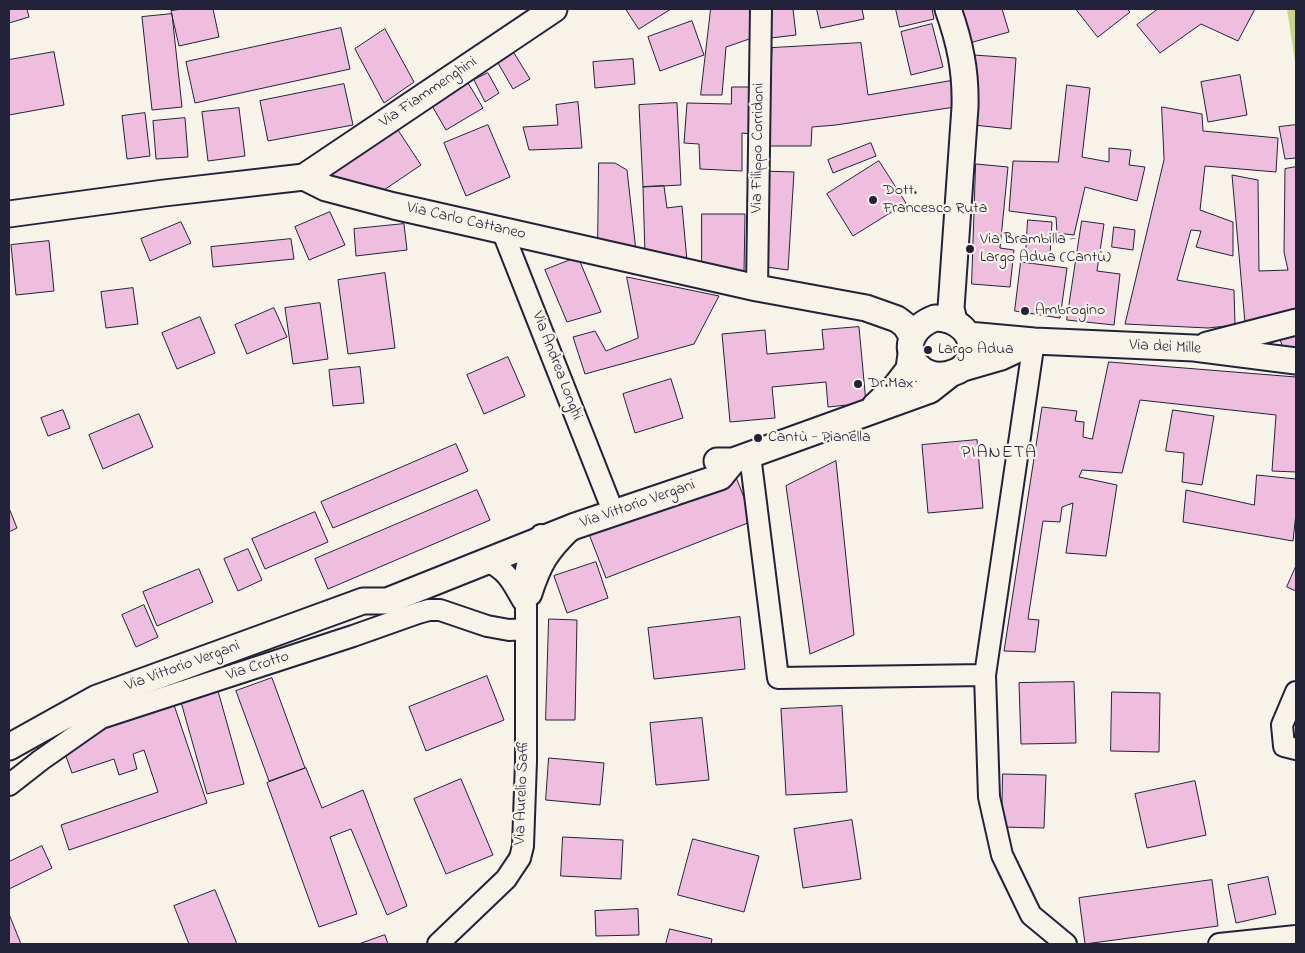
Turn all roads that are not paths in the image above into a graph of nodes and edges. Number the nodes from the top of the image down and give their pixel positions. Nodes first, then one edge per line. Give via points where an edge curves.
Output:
1 (554, 9) edge
2 (761, 9) edge
3 (948, 9) edge
4 (304, 177) junction
5 (9, 214) edge
6 (502, 230) junction
7 (757, 288) junction
8 (1296, 322) edge
9 (961, 328) junction
10 (1034, 341) junction
11 (911, 345) junction
12 (1194, 348) junction
13 (1296, 361) edge
14 (956, 371) junction
15 (865, 414) junction
16 (741, 458) junction
17 (609, 501) junction
18 (555, 530) junction
19 (487, 561) junction
20 (363, 601) junction
21 (526, 608) junction
22 (526, 629) junction
23 (986, 675) junction
24 (1296, 692) edge
25 (9, 747) edge
26 (1296, 749) edge
27 (9, 786) edge
28 (1296, 936) edge
29 (438, 944) edge
30 (1066, 944) edge
31 (1219, 944) edge

1 - 4 street, Via Fiammenghini
2 - 7 street, Via Filippo Corridoni
3 - 9 street via 963,57 966,80 951,308
4 - 5 street via 164,192
4 - 6 street, Via Carlo Cattaneo via 349,195
6 - 7 street, Via Carlo Cattaneo
6 - 17 street, Via Andrea Longhi
7 - 11 street, Via Carlo Cattaneo via 887,314 905,326
8 - 12 street
9 - 10 street, Via dei Mille
9 - 11 street via 945,318 935,318 925,322
9 - 14 street via 972,341 972,349 970,358
10 - 12 street, Via dei Mille
10 - 14 street via 1015,352
10 - 23 street
11 - 14 street via 918,367 931,375
11 - 15 street, Via Vittorio Vergani via 909,369 886,397
12 - 13 street, Via dei Mille
14 - 15 street, Via Vittorio Vergani via 930,390
15 - 16 street, Via Vittorio Vergani
16 - 17 street, Via Vittorio Vergani via 714,461
16 - 18 street, Via Vittorio Vergani via 720,477
16 - 23 street via 778,678
17 - 18 street, Via Vittorio Vergani
18 - 19 street, Via Vittorio Vergani
18 - 20 street, Via Vittorio Vergani via 380,586
18 - 21 street, Via Aurelio Saffi via 557,544 539,571
18 - 21 street, Via Aurelio Saffi via 530,554 524,575
19 - 20 street, Via Vittorio Vergani via 387,601
19 - 21 street, Via Aurelio Saffi via 510,578
20 - 25 street, Via Vittorio Vergani via 97,698
21 - 22 street, Via Aurelio Saffi
22 - 27 street, Via Crotto via 494,627 440,610 418,613 101,718
22 - 29 street, Via Aurelio Saffi via 526,761 520,858 506,879
23 - 30 street via 989,797 1002,855 1030,915
24 - 26 street via 1282,725 1284,746
28 - 31 street

